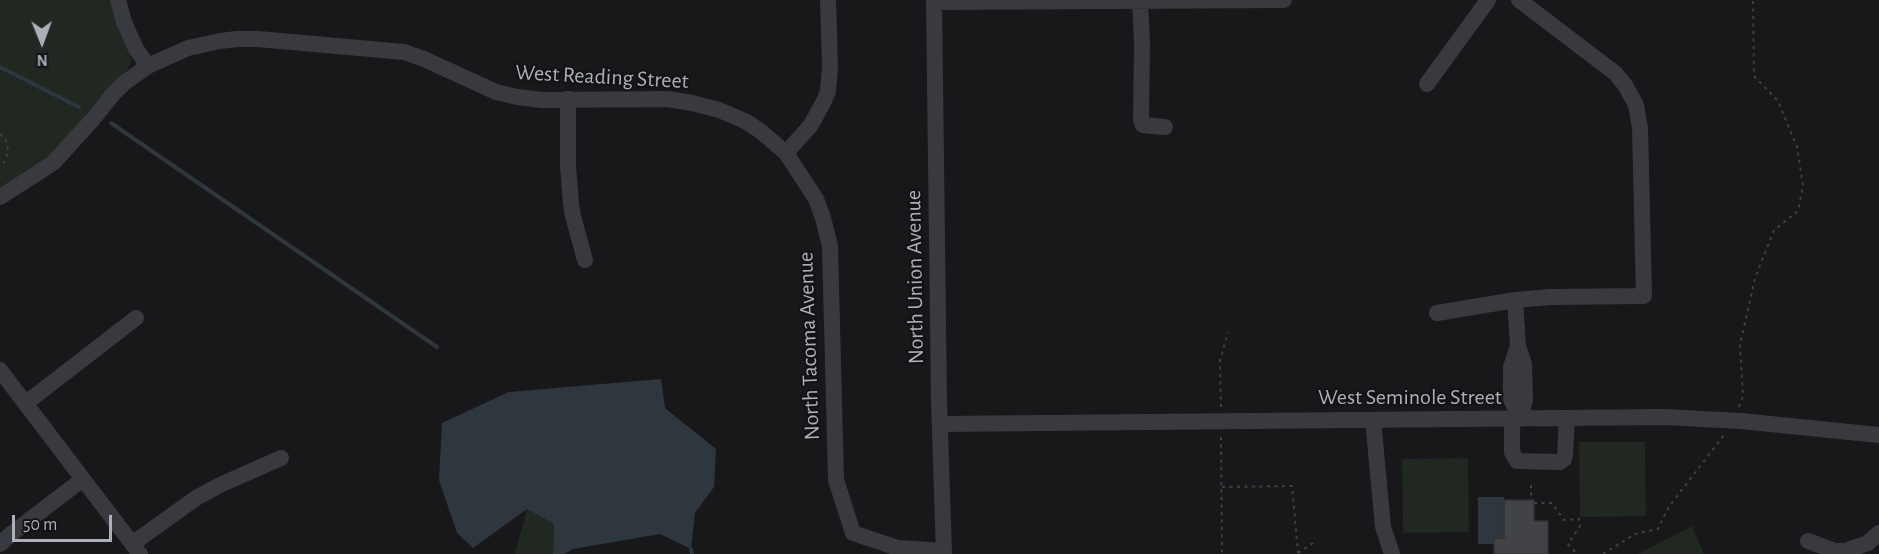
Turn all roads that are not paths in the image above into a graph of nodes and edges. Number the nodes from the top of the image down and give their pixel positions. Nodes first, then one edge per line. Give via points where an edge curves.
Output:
1 (118, 0) edge
2 (828, 0) edge
3 (1284, 0) edge
4 (1488, 0) edge
5 (1519, 0) edge
6 (934, 1) edge
7 (1140, 1) edge
8 (148, 66) junction
9 (1427, 84) dead end
10 (567, 99) junction
11 (1165, 127) dead end
12 (786, 153) junction
13 (0, 197) edge
14 (585, 260) dead end
15 (1515, 300) junction
16 (1437, 314) dead end
17 (136, 318) dead end
18 (0, 370) edge
19 (26, 403) junction
20 (1567, 418) junction
21 (1516, 419) junction
22 (1373, 420) junction
23 (941, 424) junction
24 (1879, 435) edge
25 (281, 458) dead end
26 (83, 479) junction
27 (1879, 534) edge
28 (1808, 542) dead end
29 (0, 544) edge
30 (136, 549) edge
31 (944, 552) edge
32 (1392, 554) edge

1 - 8 street via 133,43
2 - 12 street via 828,91 811,125
3 - 7 street
4 - 9 street
5 - 15 street via 1615,73 1636,105 1640,128 1644,296
6 - 7 street
6 - 23 street, North Union Avenue
7 - 11 street via 1141,120 1143,125
8 - 10 street, West Reading Street via 188,48 258,39 394,51 414,55 505,95
8 - 13 street, West Reading Street via 112,94 53,163
10 - 12 street, West Reading Street via 668,99 703,105 759,130
10 - 14 street via 571,204
12 - 31 street, North Tacoma Avenue via 816,199 830,246 836,473 854,533 898,548
15 - 16 street
15 - 21 street via 1518,346 1511,367 1511,399
17 - 19 street
18 - 19 street
19 - 26 street
20 - 21 street, West Seminole Street
20 - 21 street via 1565,455 1560,462 1517,461 1512,452
20 - 24 street, West Seminole Street via 1735,420
21 - 22 street, West Seminole Street
22 - 23 street, West Seminole Street
22 - 32 street via 1383,527
23 - 31 street, North Union Avenue
25 - 30 street via 196,498
26 - 29 street
26 - 30 street
27 - 28 street via 1868,543 1845,550 1835,551

